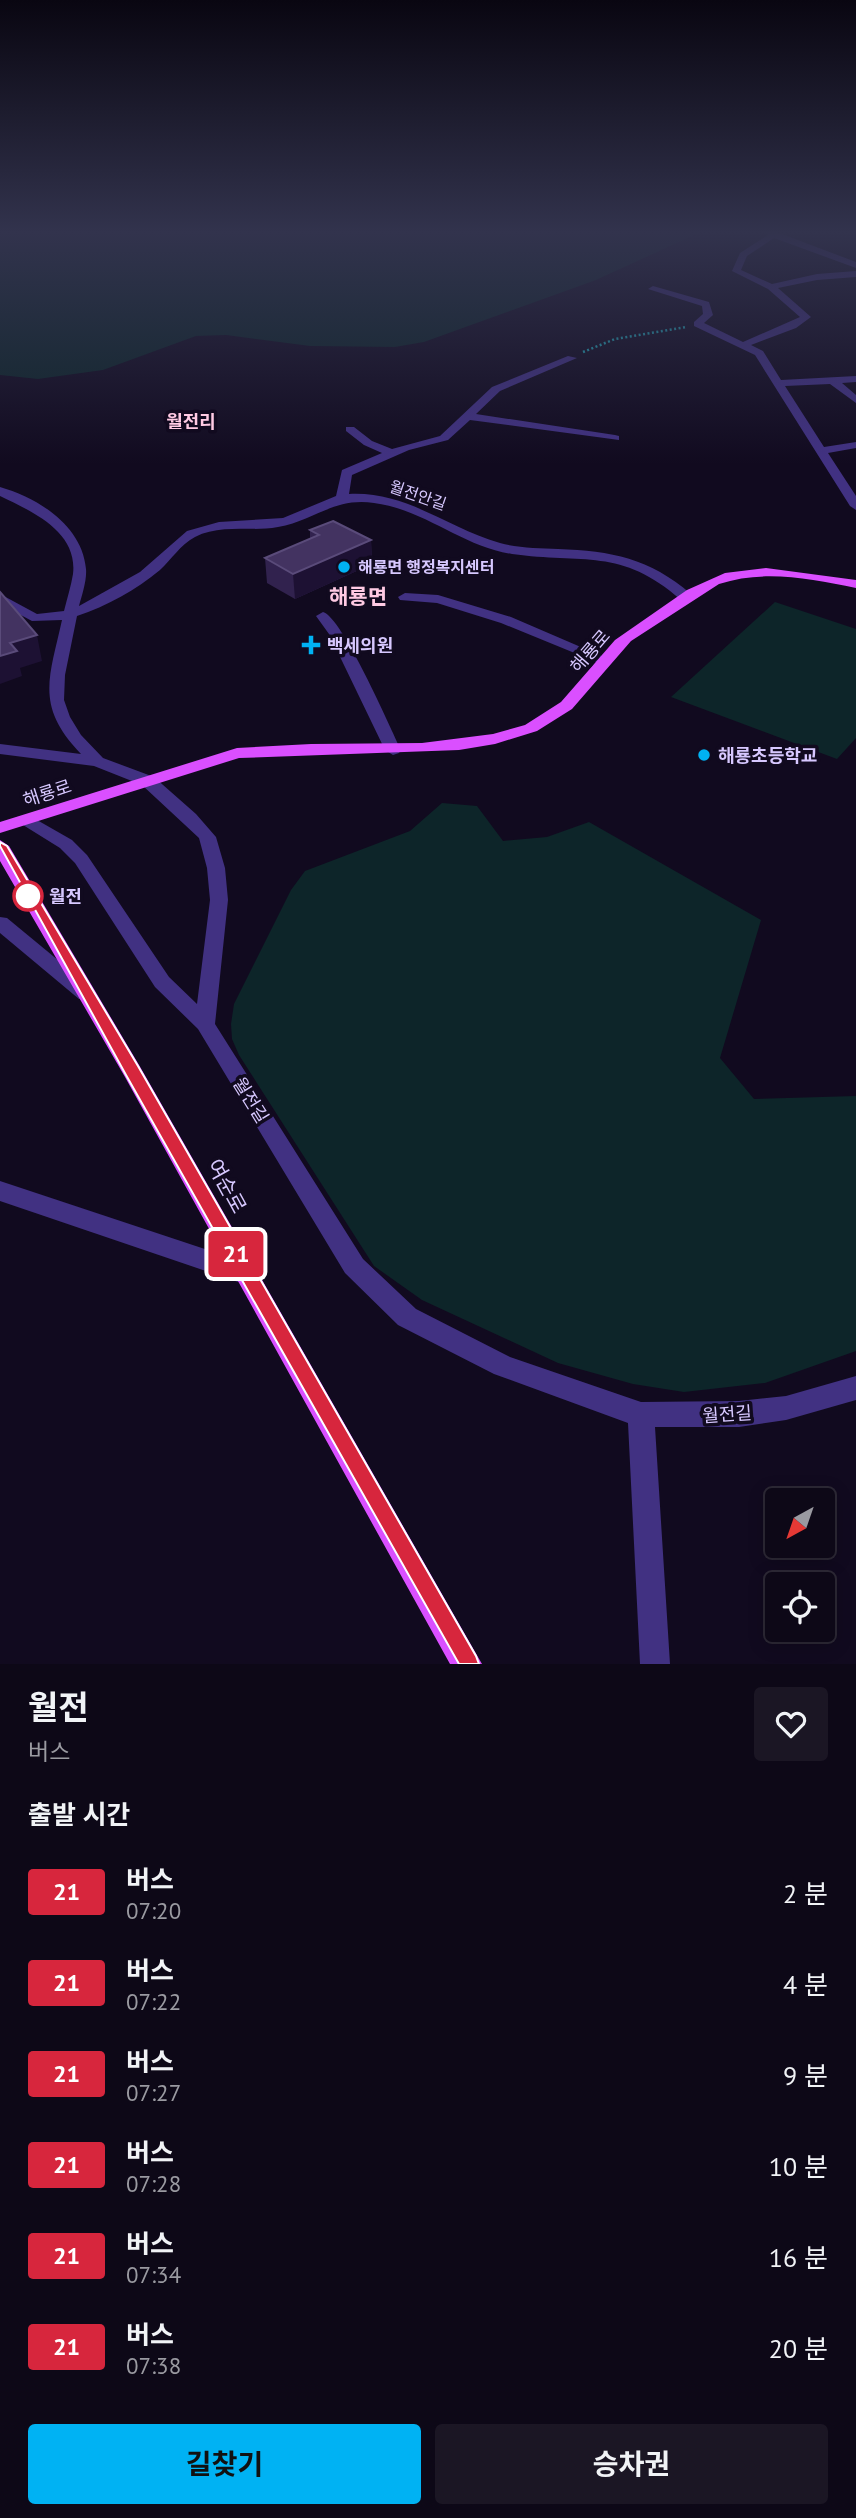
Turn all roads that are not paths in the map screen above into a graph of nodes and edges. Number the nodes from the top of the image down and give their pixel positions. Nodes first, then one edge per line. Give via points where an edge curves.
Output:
1 (707, 309) edge
2 (796, 309) edge
3 (743, 346) junction
4 (572, 358) road end
5 (856, 379) edge
6 (833, 381) junction
7 (778, 383) junction
8 (856, 400) edge
9 (466, 416) junction
10 (350, 429) dead end
11 (615, 438) dead end
12 (854, 446) edge
13 (820, 451) junction
14 (393, 454) junction
15 (0, 491) edge
16 (342, 499) junction
17 (856, 506) edge
18 (856, 583) edge
19 (405, 597) dead end
20 (686, 597) junction
21 (0, 598) edge
22 (70, 616) junction
23 (323, 616) dead end
24 (604, 660) junction
25 (0, 749) edge
26 (393, 750) junction
27 (97, 761) junction
28 (148, 780) junction
29 (24, 820) junction
30 (0, 828) edge
31 (0, 846) edge
32 (0, 923) edge
33 (86, 994) junction
34 (205, 1024) junction
35 (0, 1191) edge
36 (247, 1274) junction
37 (856, 1388) edge
38 (641, 1415) junction
39 (467, 1664) edge
40 (655, 1664) edge

1 - 3 street via 708,315 697,324
2 - 3 street via 806,317 801,323 767,332
3 - 7 street via 760,353
4 - 9 street via 496,389
5 - 6 street
6 - 7 street
6 - 8 street
7 - 13 street
9 - 11 street
9 - 14 street via 444,438
10 - 14 street
12 - 13 street
13 - 17 street
14 - 16 street via 346,473
15 - 22 street via 62,526 76,551 79,571
16 - 20 street, 월전안길 via 379,500 411,508 478,541 512,550 610,556 654,570
16 - 22 street, 월전안길 via 280,523 215,526 189,534 147,573
18 - 20 main road, 해룡로 via 752,574 716,580
19 - 24 street via 438,599 506,620
20 - 24 main road, 해룡로
21 - 22 street via 35,617
22 - 27 street via 56,700 75,738
23 - 26 street
24 - 26 main road, 해룡로 via 569,706 534,728 466,746
25 - 27 street
26 - 28 main road, 해룡로 via 267,749 237,753
27 - 28 street
28 - 29 main road, 해룡로
28 - 34 street via 207,837 216,868 219,900
29 - 30 main road, 해룡로
29 - 34 street, 월전길 via 66,844 81,859 162,982
31 - 33 main road, 여순로
32 - 33 street
33 - 36 main road, 여순로
34 - 38 street, 월전길 via 354,1266 381,1294 407,1317 503,1366
35 - 36 street
36 - 39 main road, 여순로
37 - 38 street, 월전길 via 786,1408 739,1415
38 - 40 street

